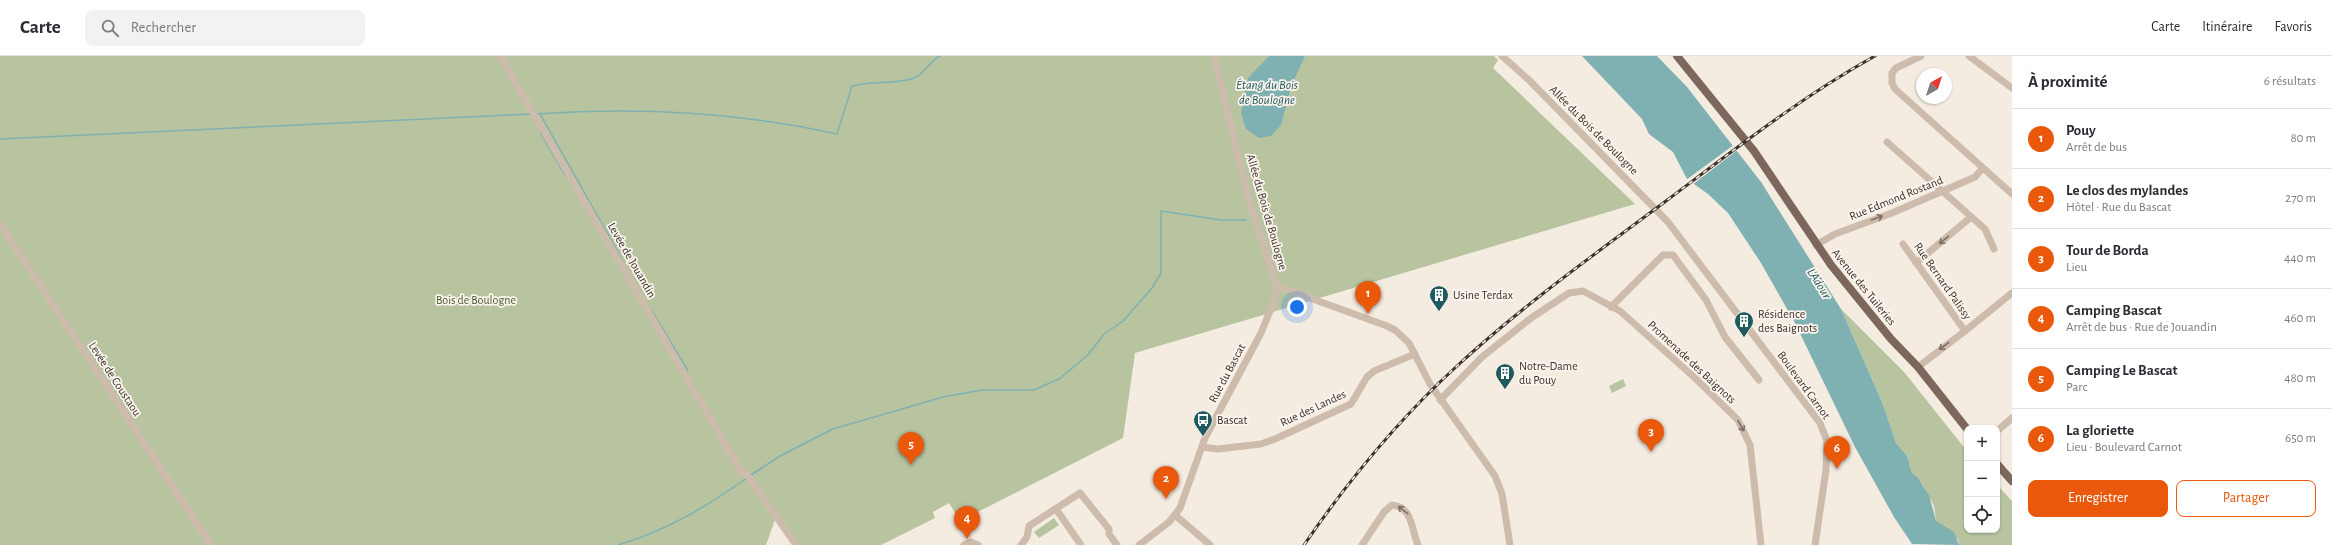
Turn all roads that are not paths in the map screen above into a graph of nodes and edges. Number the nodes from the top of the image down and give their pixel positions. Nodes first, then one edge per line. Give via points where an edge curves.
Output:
1 (500, 56) edge
2 (1214, 56) edge
3 (1502, 56) edge
4 (1678, 56) edge
5 (1921, 56) edge
6 (1969, 56) edge
7 (2012, 88) edge
8 (1887, 142) dead end
9 (1982, 169) junction
10 (1941, 192) junction
11 (2012, 194) edge
12 (1971, 217) junction
13 (1668, 222) joint
14 (0, 224) edge
15 (1903, 244) dead end
16 (1816, 245) junction
17 (1994, 249) dead end
18 (1916, 263) junction
19 (1277, 286) junction
20 (2012, 293) edge
21 (1611, 307) junction
22 (1965, 331) junction
23 (1415, 354) junction
24 (1918, 367) junction
25 (1759, 380) dead end
26 (1440, 400) junction
27 (2012, 418) edge
28 (1964, 425) edge
29 (2000, 428) edge
30 (1202, 447) junction
31 (2000, 467) edge
32 (2012, 481) edge
33 (1056, 509) junction
34 (1175, 515) junction
35 (211, 545) edge
36 (796, 545) edge
37 (964, 545) edge
38 (978, 545) edge
39 (1022, 545) edge
40 (1081, 545) edge
41 (1117, 545) edge
42 (1139, 545) edge
43 (1210, 545) edge
44 (1362, 545) edge
45 (1418, 545) edge
46 (1510, 545) edge
47 (1761, 545) edge
48 (1815, 545) edge

1 - 36 street, Levée de Jouandin via 742,473 748,476
2 - 19 street, Allée du Bois de Boulogne via 1251,207
3 - 13 street, Allée du Bois de Boulogne via 1530,81
4 - 16 main road, Avenue des Tuileries via 1754,151
5 - 9 street via 1896,68 1892,74 1892,83
6 - 7 street
8 - 10 street
9 - 10 street, Rue Edmond Rostand via 1975,177
9 - 11 street
10 - 12 street
16 -> 10 street, Rue Edmond Rostand via 1835,234
12 - 17 street via 1985,229
12 -> 18 street
13 - 48 street, Boulevard Carnot via 1820,422 1827,441 1826,470
14 - 35 street, Levée de Coustaou
15 - 18 street, Rue Bernard Palissy
16 - 24 main road, Avenue des Tuileries via 1876,322
18 - 22 street, Rue Bernard Palissy
19 - 23 street, Allée du Bois de Boulogne via 1395,330 1409,343
19 - 30 street, Rue du Bascat via 1261,333
20 - 22 street, Rue Bernard Palissy
21 - 25 street via 1663,255 1673,256 1706,300 1725,337
21 - 26 street, Promenade des Baignots via 1583,291 1570,293 1531,318 1482,357
21 -> 47 street, Promenade des Baignots via 1620,311 1725,405 1738,420 1747,438
22 -> 24 street, Rue Bernard Palissy
23 - 26 street, Allée du Bois de Boulogne
23 - 30 street, Rue des Landes via 1374,371 1367,377 1350,404 1275,438 1244,447
24 - 28 main road, Avenue des Tuileries
26 - 46 street, Allée du Bois de Boulogne via 1495,476 1502,494
27 - 29 street
30 - 34 street, Rue du Bascat
31 - 32 main road
33 - 39 street via 1029,526
33 - 40 street
33 - 41 street via 1077,494 1083,494 1109,529 1109,534
34 - 42 street, Rue du Bascat
34 - 43 street
37 - 38 street via 971,542
45 -> 44 street via 1408,513 1392,505 1384,512

